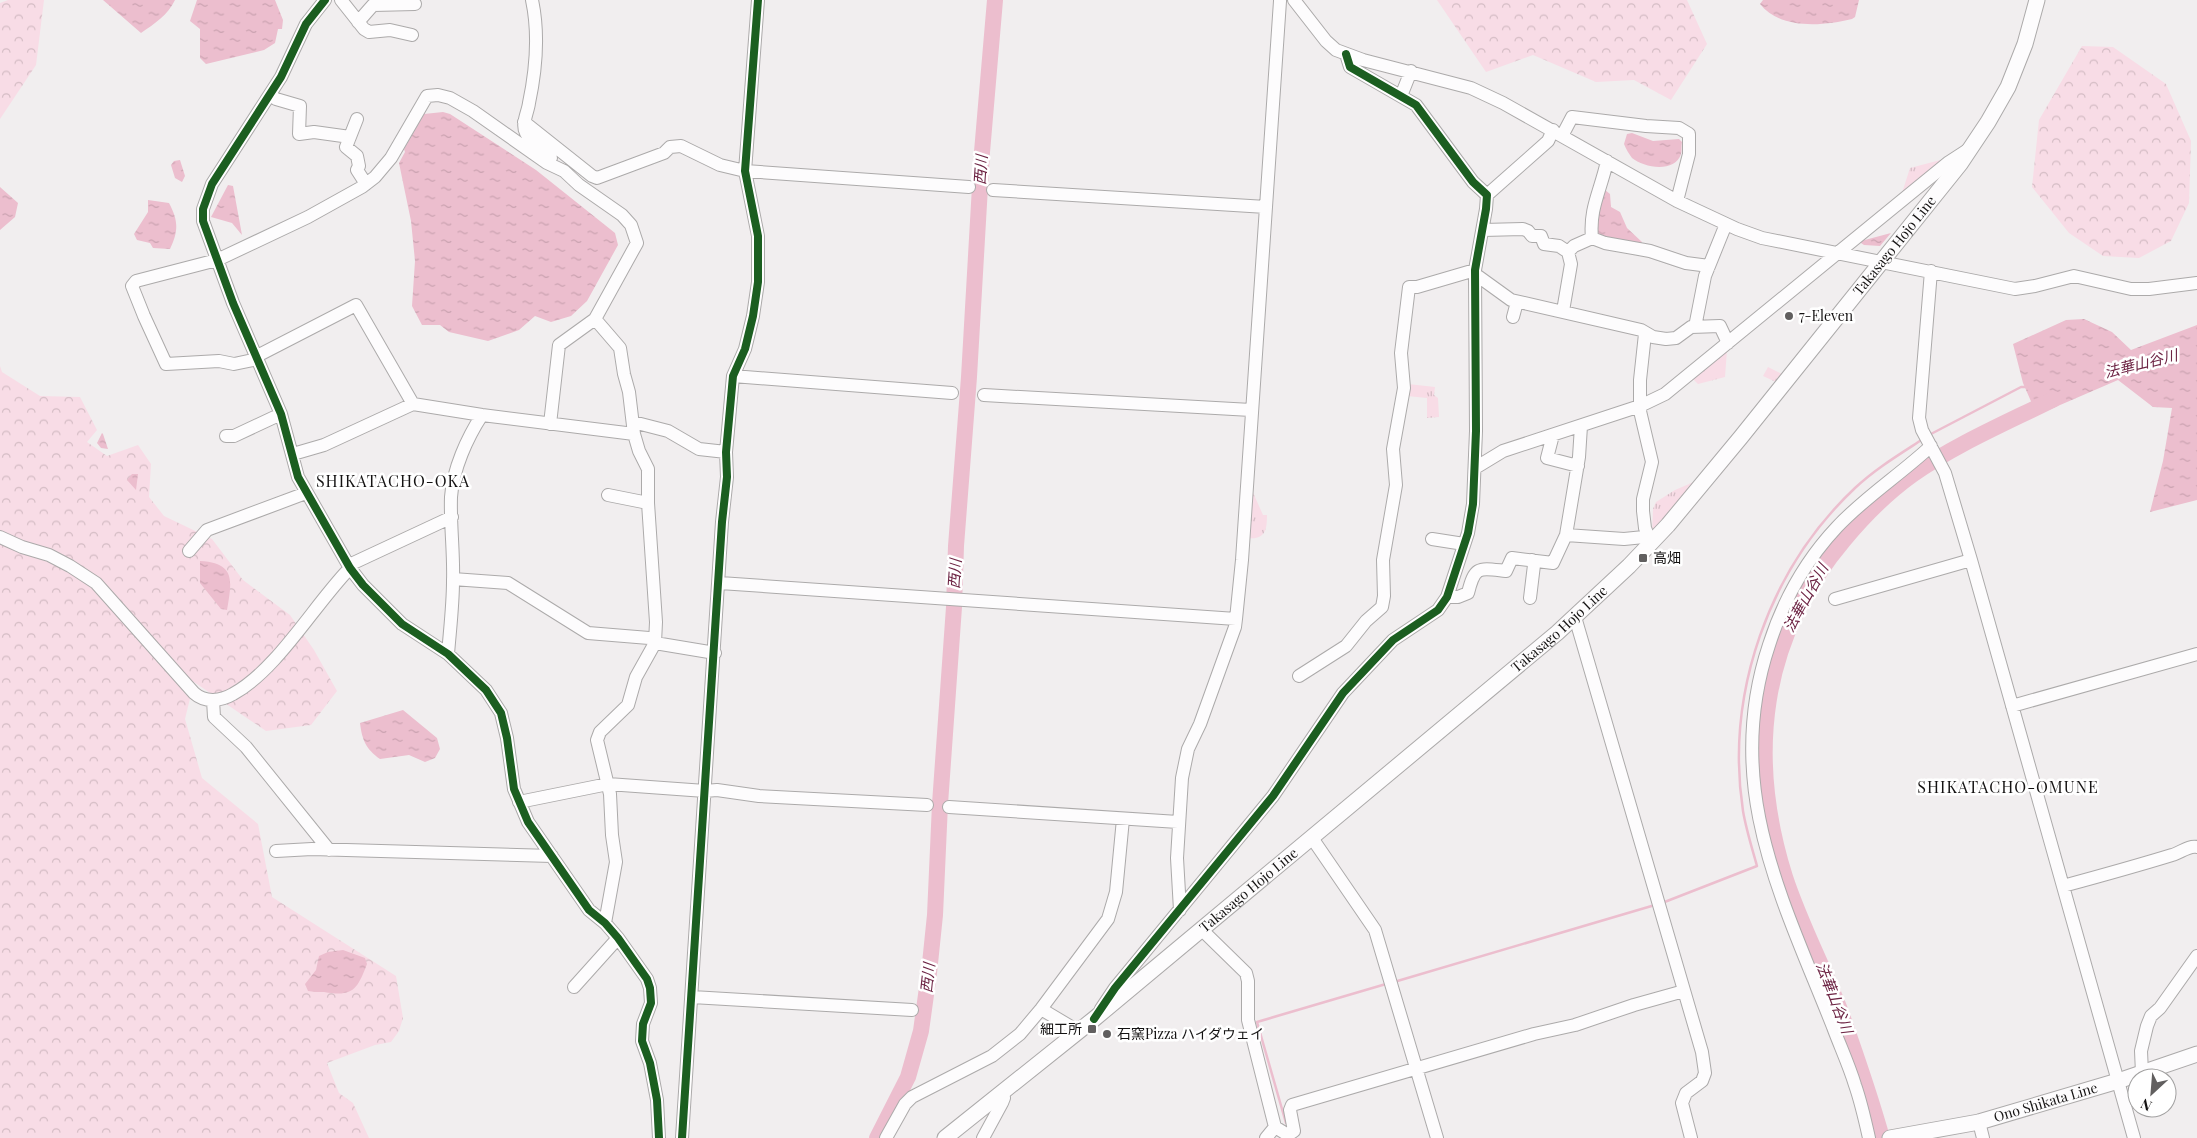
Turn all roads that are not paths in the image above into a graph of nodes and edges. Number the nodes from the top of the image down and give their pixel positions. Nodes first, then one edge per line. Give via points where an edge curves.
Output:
1 (326, 0) edge
2 (341, 0) edge
3 (532, 0) edge
4 (758, 0) edge
5 (1272, 0) edge
6 (1281, 0) edge
7 (1294, 0) edge
8 (2036, 0) edge
9 (415, 4) dead end
10 (358, 22) junction
11 (412, 35) dead end
12 (1346, 54) junction
13 (1411, 71) junction
14 (270, 94) junction
15 (1401, 96) junction
16 (357, 120) dead end
17 (524, 122) junction
18 (1558, 133) junction
19 (350, 137) junction
20 (1972, 148) junction
21 (1607, 162) junction
22 (558, 168) junction
23 (745, 171) junction
24 (366, 184) junction
25 (969, 187) dead end
26 (993, 190) dead end
27 (1487, 195) junction
28 (1677, 201) junction
29 (1266, 207) junction
30 (1726, 224) junction
31 (1483, 230) junction
32 (1592, 238) junction
33 (1568, 252) junction
34 (1840, 252) junction
35 (216, 260) junction
36 (1882, 261) junction
37 (1709, 266) junction
38 (1931, 271) junction
39 (1475, 272) junction
40 (2197, 283) edge
41 (1517, 302) junction
42 (1563, 311) junction
43 (1512, 317) dead end
44 (595, 319) junction
45 (1694, 327) junction
46 (1645, 334) junction
47 (1728, 343) junction
48 (258, 357) junction
49 (733, 376) junction
50 (952, 393) dead end
51 (984, 395) dead end
52 (413, 404) junction
53 (1640, 406) junction
54 (1251, 410) junction
55 (281, 414) junction
56 (482, 415) junction
57 (550, 424) junction
58 (1581, 426) junction
59 (634, 428) junction
60 (1553, 435) junction
61 (226, 436) dead end
62 (1927, 439) junction
63 (726, 452) junction
64 (293, 454) junction
65 (1578, 466) junction
66 (1475, 468) junction
67 (306, 493) junction
68 (608, 495) dead end
69 (648, 502) junction
70 (452, 517) junction
71 (1566, 535) junction
72 (0, 537) edge
73 (1432, 539) dead end
74 (1651, 543) junction
75 (1464, 544) junction
76 (189, 551) dead end
77 (1532, 560) junction
78 (1971, 560) junction
79 (350, 567) junction
80 (454, 580) junction
81 (720, 583) junction
82 (1447, 597) junction
83 (1530, 598) dead end
84 (1835, 599) dead end
85 (1575, 617) junction
86 (1236, 619) junction
87 (655, 643) junction
88 (715, 653) junction
89 (448, 654) junction
90 (2197, 654) edge
91 (1299, 676) dead end
92 (213, 700) junction
93 (2012, 706) junction
94 (608, 784) junction
95 (705, 791) junction
96 (519, 802) junction
97 (927, 804) dead end
98 (949, 807) dead end
99 (1123, 819) junction
100 (1178, 822) junction
101 (1312, 838) junction
102 (2197, 847) edge
103 (329, 850) junction
104 (276, 851) dead end
105 (552, 856) junction
106 (2063, 886) junction
107 (1180, 910) junction
108 (605, 923) junction
109 (1202, 930) junction
110 (618, 938) junction
111 (589, 950) dead end
112 (2197, 956) edge
113 (599, 959) junction
114 (574, 987) dead end
115 (1684, 991) junction
116 (692, 996) junction
117 (1041, 1009) junction
118 (912, 1010) dead end
119 (1094, 1019) junction
120 (1078, 1031) junction
121 (2197, 1054) edge
122 (2142, 1068) edge
123 (2156, 1068) edge
124 (1417, 1069) junction
125 (2127, 1078) edge
126 (2118, 1081) junction
127 (1001, 1092) junction
128 (1979, 1122) junction
129 (1275, 1127) junction
130 (1894, 1137) edge
131 (659, 1138) edge
132 (682, 1138) edge
133 (886, 1138) edge
134 (945, 1138) edge
135 (983, 1138) edge
136 (1266, 1138) edge
137 (1437, 1138) edge
138 (1691, 1138) edge
139 (1869, 1138) edge
140 (1983, 1138) edge
141 (2134, 1138) edge

1 - 14 street via 306,24
2 - 10 street
3 - 17 street via 536,41 530,103
4 - 23 street
5 - 6 street
6 - 29 street
7 - 12 street via 1326,41
8 - 20 main road, Takasago Hojo Line via 2025,44 2008,87
9 - 10 street via 373,5
10 - 11 street via 369,32 390,30
12 - 13 street
12 - 15 street via 1350,67
13 - 15 street
13 - 18 street via 1471,88
14 - 19 street via 300,106 299,134 314,132
14 - 35 street via 206,196 202,208
15 - 27 street via 1416,105 1473,182
16 - 19 street
17 - 22 street via 526,133
17 - 23 street via 597,178 664,153 670,147 681,146 720,165
18 - 21 street
18 - 27 street
18 - 28 street via 1572,117 1684,130 1689,134 1689,154
19 - 24 street via 346,149 358,156 357,170
20 - 34 street via 1949,162
20 - 36 main road, Takasago Hojo Line
21 - 28 street
21 - 32 street via 1602,187 1591,212
22 - 24 street via 450,98 427,96 391,158
22 - 44 street via 622,214 636,234 637,243 628,262
23 - 25 street
23 - 49 street via 758,236 758,282 754,316
24 - 35 street via 308,217
26 - 29 street
27 - 31 street
28 - 30 street
29 - 54 street
30 - 34 street via 1762,238
30 - 37 street
31 - 33 street via 1524,229 1532,236 1541,236 1544,244 1559,246
31 - 39 street
32 - 33 street
32 - 37 street
33 - 42 street via 1571,264
34 - 36 street
34 - 47 street
35 - 48 street
35 - 48 street via 136,281 132,286 144,316 166,364 219,361 234,364
36 - 38 street
36 - 74 main road, Takasago Hojo Line via 1742,437
37 - 45 street
38 - 40 street via 2015,289 2074,276 2131,289
38 - 62 street via 1919,418
39 - 41 street
39 - 66 street
39 - 91 street via 1410,287 1401,353 1404,388 1393,449 1396,484 1383,560 1382,607 1346,646
41 - 42 street
41 - 43 street
42 - 46 street via 1641,330
44 - 57 street via 559,345
44 - 59 street via 620,348
45 - 46 street via 1676,338
45 - 47 street via 1720,326
46 - 53 street
47 - 53 street via 1664,394
48 - 52 street via 356,305
48 - 55 street
49 - 50 street
49 - 63 street
51 - 54 street
52 - 56 street
52 - 64 street via 324,446
53 - 58 street
53 - 74 street via 1652,462 1643,500
54 - 86 street
55 - 61 street via 234,436
55 - 64 street
56 - 57 street
56 - 70 street via 473,428 456,474 451,496
57 - 59 street
58 - 60 street
58 - 65 street
59 - 63 street via 668,430 699,449
59 - 69 street via 639,452 648,469
60 - 65 street via 1547,458
60 - 66 street via 1503,451
62 - 78 street via 1945,473
62 - 139 street via 1836,528 1797,579 1777,620 1763,660 1750,740 1759,820 1772,873 1855,1085
63 - 81 street
64 - 67 street via 298,477
65 - 71 street
66 - 75 street via 1473,504
67 - 76 street via 207,530
67 - 79 street
68 - 69 street
69 - 87 street via 655,585
70 - 79 street
70 - 80 street
71 - 74 street via 1624,539 1644,537
71 - 77 street via 1553,563
72 - 92 street via 49,554 96,583 194,694
73 - 75 street
74 - 85 main road, Takasago Hojo Line
75 - 82 street
77 - 82 street via 1512,558 1506,571 1478,570 1472,576 1468,593
77 - 83 street
78 - 84 street
78 - 93 street
79 - 89 street via 362,585 402,624
79 - 92 street via 257,677 233,695
80 - 87 street via 508,582 588,633 649,638
80 - 89 street
81 - 86 street
81 - 88 street
82 - 107 street via 1438,610 1393,640 1343,693 1273,796
85 - 101 main road, Takasago Hojo Line
85 - 115 street
86 - 100 street via 1200,724 1188,749
87 - 88 street
87 - 94 street via 636,677 628,705 600,732 598,747
88 - 95 street
89 - 96 street via 486,690 501,713
90 - 93 street
92 - 103 street via 214,717 246,747
93 - 106 street
94 - 95 street
94 - 96 street
94 - 108 street via 616,862
95 - 97 street
95 - 116 street
96 - 105 street via 528,822
98 - 99 street
99 - 100 street
99 - 117 street via 1116,892 1108,919
100 - 107 street
101 - 109 main road, Takasago Hojo Line
101 - 124 street via 1375,930
102 - 106 street
103 - 104 street
103 - 105 street
105 - 108 street via 589,910
106 - 126 street
107 - 119 street via 1115,988
108 - 110 street
109 - 119 main road, Takasago Hojo Line
109 - 129 street via 1246,973 1248,1020
110 - 113 street
110 - 131 street via 650,988 642,1041 657,1100
111 - 113 street
112 - 122 street via 2151,1016 2141,1051
113 - 114 street
115 - 124 street
115 - 138 street via 1705,1073 1702,1081 1686,1093 1682,1103
116 - 118 street
116 - 132 street
117 - 120 street
117 - 133 street via 1020,1034 992,1056 912,1097
119 - 120 main road, Takasago Hojo Line
120 - 127 main road, Takasago Hojo Line
121 - 123 main road, Ono Shikata Line
124 - 129 street via 1292,1106 1294,1131 1288,1135
124 - 137 street
125 - 126 main road, Ono Shikata Line
126 - 128 main road, Ono Shikata Line
126 - 141 street
127 - 134 main road, Takasago Hojo Line
127 - 135 street via 1004,1098
128 - 130 main road, Ono Shikata Line
128 - 140 street
129 - 136 street

